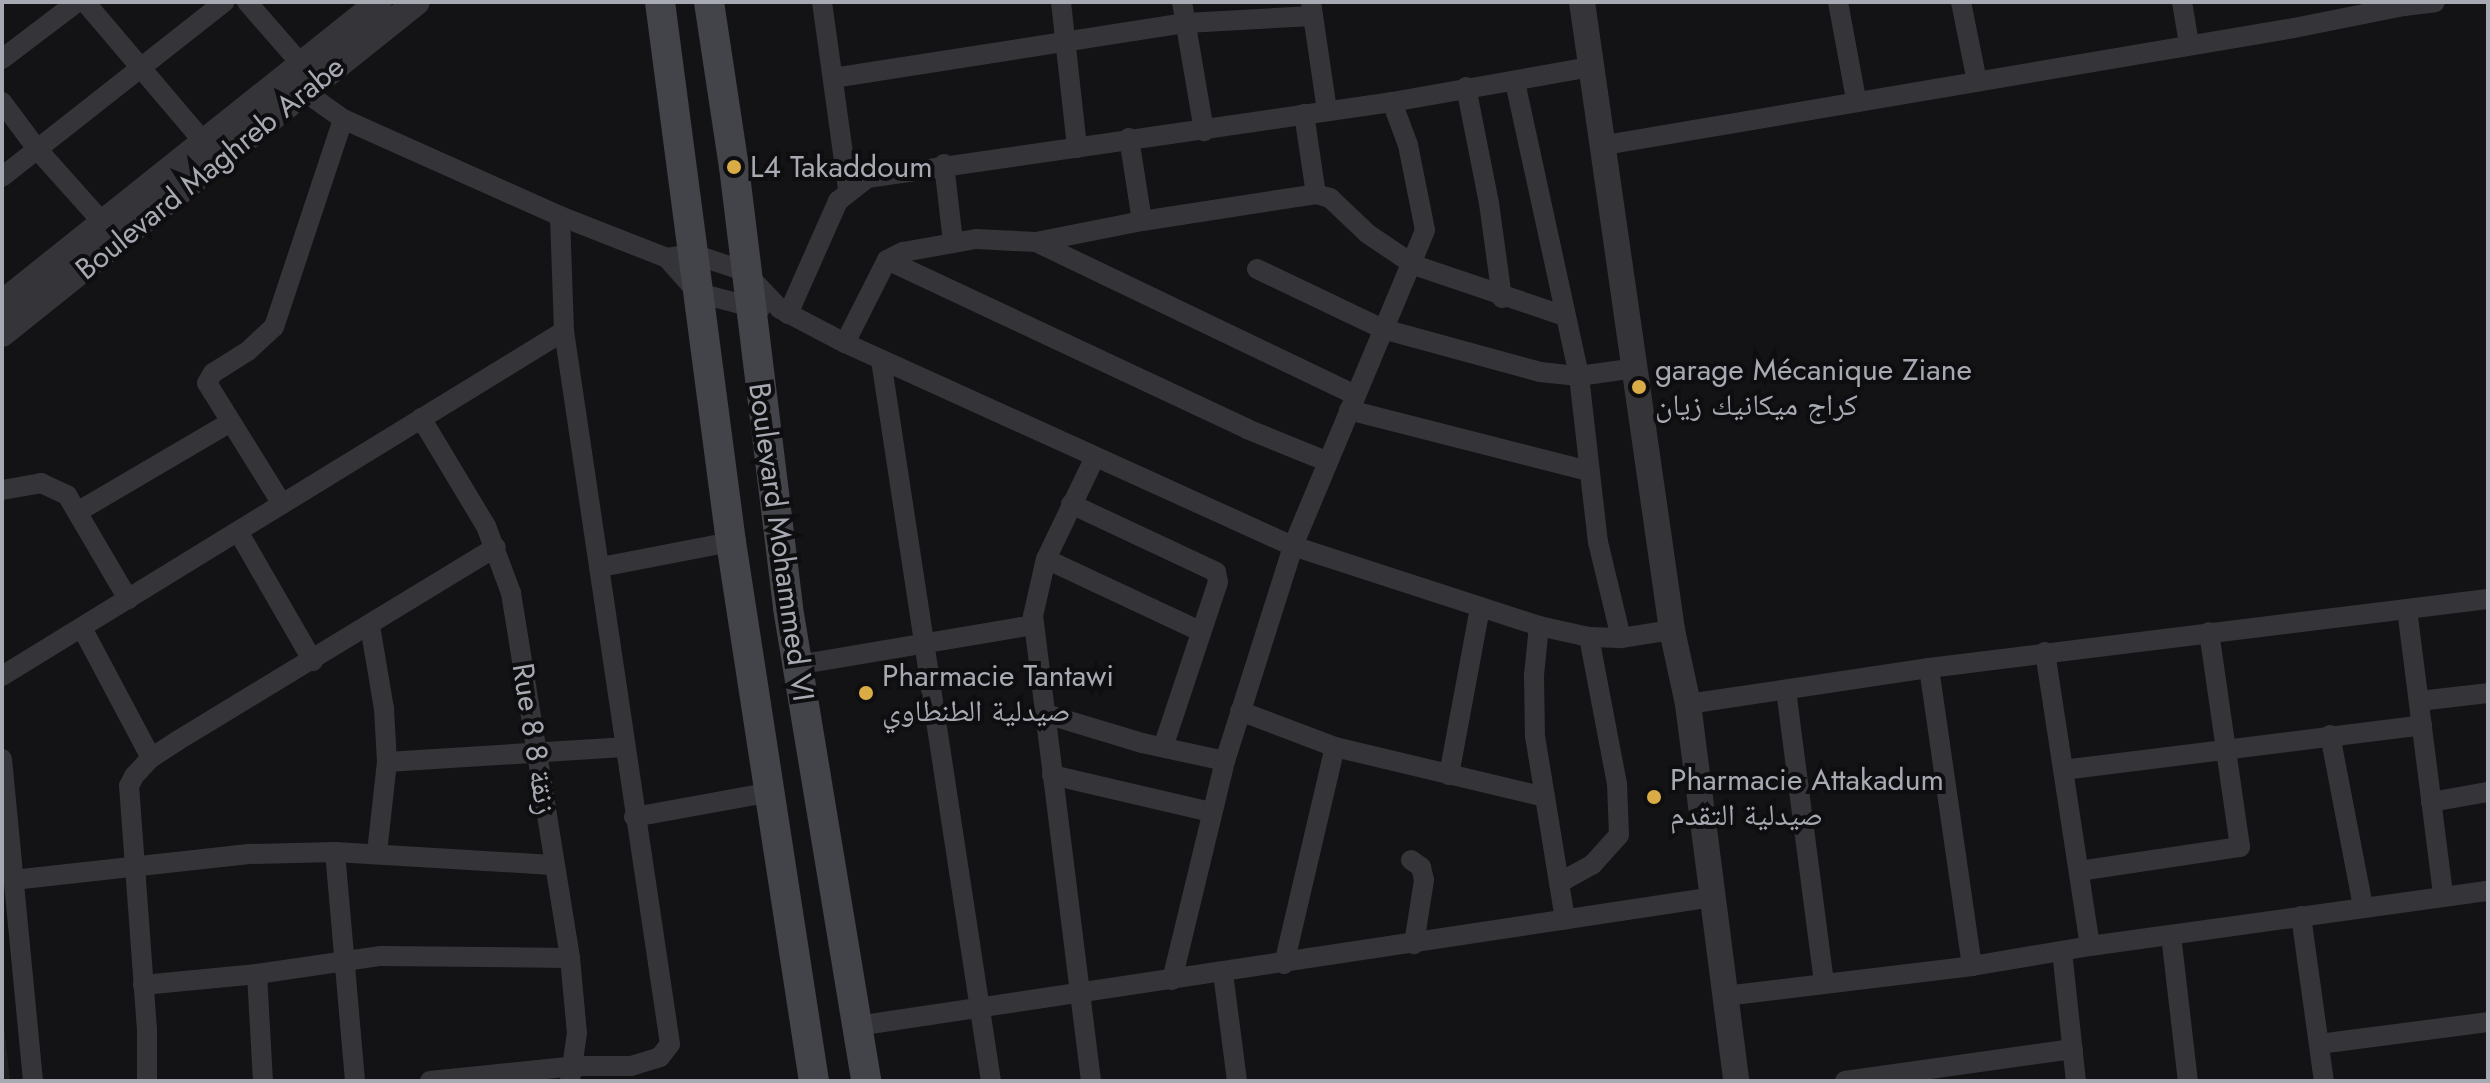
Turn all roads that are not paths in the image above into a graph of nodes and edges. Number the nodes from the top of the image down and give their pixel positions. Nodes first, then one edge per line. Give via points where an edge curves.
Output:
1 (77, 2) edge
2 (85, 2) edge
3 (224, 2) edge
4 (247, 2) edge
5 (379, 2) edge
6 (417, 2) edge
7 (660, 2) edge
8 (709, 2) edge
9 (822, 2) edge
10 (1061, 2) edge
11 (1182, 2) edge
12 (1582, 2) edge
13 (1838, 2) edge
14 (1961, 2) edge
15 (2182, 2) edge
16 (2435, 2) edge
17 (2404, 4) edge
18 (1312, 9) edge
19 (1186, 23) junction
20 (1067, 39) junction
21 (2189, 44) junction
22 (2, 59) edge
23 (1591, 67) junction
24 (140, 70) junction
25 (297, 78) junction
26 (833, 78) junction
27 (1977, 81) junction
28 (1515, 82) junction
29 (1466, 87) junction
30 (1856, 99) junction
31 (2, 102) edge
32 (1392, 102) junction
33 (1327, 111) junction
34 (1304, 114) junction
35 (343, 119) junction
36 (1204, 131) junction
37 (1129, 138) junction
38 (203, 141) junction
39 (1605, 145) junction
40 (1077, 148) junction
41 (37, 149) junction
42 (944, 164) junction
43 (2, 177) edge
44 (848, 190) junction
45 (1316, 194) junction
46 (560, 216) junction
47 (1142, 221) junction
48 (104, 224) junction
49 (953, 242) junction
50 (1036, 242) junction
51 (680, 256) junction
52 (887, 260) junction
53 (1414, 265) junction
54 (1257, 269) dead end
55 (744, 271) junction
56 (698, 293) junction
57 (5, 295) edge
58 (1502, 298) junction
59 (749, 308) junction
60 (784, 312) junction
61 (1565, 316) junction
62 (1383, 329) junction
63 (564, 331) junction
64 (2, 334) edge
65 (845, 343) junction
66 (881, 360) junction
67 (1636, 368) junction
68 (1579, 376) junction
69 (1352, 402) junction
70 (421, 418) junction
71 (229, 423) junction
72 (1095, 457) junction
73 (1326, 461) junction
74 (1588, 471) junction
75 (2, 490) edge
76 (282, 504) junction
77 (1071, 504) junction
78 (79, 511) junction
79 (239, 533) junction
80 (731, 542) junction
81 (1293, 546) junction
82 (496, 547) junction
83 (1046, 559) junction
84 (601, 567) junction
85 (128, 599) junction
86 (2488, 599) edge
87 (1480, 607) junction
88 (2407, 609) junction
89 (1033, 625) junction
90 (370, 626) junction
91 (1539, 626) junction
92 (82, 628) junction
93 (1672, 630) junction
94 (1200, 631) junction
95 (2209, 632) junction
96 (1589, 637) junction
97 (1621, 638) junction
98 (923, 641) junction
99 (2045, 652) junction
100 (313, 661) junction
101 (797, 665) junction
102 (1929, 668) junction
103 (2, 676) edge
104 (1786, 690) junction
105 (2488, 693) edge
106 (2419, 701) junction
107 (1688, 704) junction
108 (1240, 711) junction
109 (1046, 714) junction
110 (2422, 725) junction
111 (2330, 735) junction
112 (624, 747) junction
113 (1163, 747) junction
114 (1335, 747) junction
115 (2224, 750) junction
116 (537, 754) junction
117 (151, 758) junction
118 (2, 759) edge
119 (1225, 761) junction
120 (387, 762) junction
121 (2063, 770) junction
122 (1052, 775) junction
123 (1449, 775) junction
124 (772, 792) junction
125 (2488, 792) edge
126 (1545, 797) junction
127 (2431, 802) junction
128 (1211, 812) junction
129 (634, 817) junction
130 (335, 852) junction
131 (377, 852) junction
132 (1411, 860) dead end
133 (553, 865) junction
134 (136, 868) junction
135 (2079, 871) junction
136 (13, 880) junction
137 (1559, 883) junction
138 (2488, 891) edge
139 (2443, 895) junction
140 (1714, 897) junction
141 (2363, 906) junction
142 (2301, 916) junction
143 (1565, 920) junction
144 (2171, 935) junction
145 (1414, 944) junction
146 (2090, 946) junction
147 (2062, 951) junction
148 (570, 958) junction
149 (344, 960) junction
150 (1284, 964) junction
151 (1972, 966) junction
152 (1223, 973) junction
153 (257, 974) junction
154 (1172, 980) junction
155 (1824, 984) junction
156 (143, 985) junction
157 (1079, 993) junction
158 (1725, 996) junction
159 (978, 1006) junction
160 (2488, 1022) edge
161 (857, 1026) junction
162 (2319, 1044) junction
163 (2073, 1049) junction
164 (572, 1074) edge
165 (33, 1081) edge
166 (147, 1081) edge
167 (263, 1081) edge
168 (355, 1081) edge
169 (430, 1081) edge
170 (814, 1081) edge
171 (866, 1081) edge
172 (991, 1081) edge
173 (1091, 1081) edge
174 (1237, 1081) edge
175 (1736, 1081) edge
176 (1845, 1081) edge
177 (2076, 1081) edge
178 (2188, 1081) edge
179 (2324, 1081) edge

1 - 22 street
2 - 24 street
3 - 24 street
4 - 25 street
5 - 25 street, Boulevard Maghreb Arabe
6 - 25 street, Boulevard Maghreb Arabe
7 - 51 main road, Boulevard Mohammed VI
8 - 55 main road, Boulevard Mohammed VI
9 - 26 street
10 - 20 street
11 - 19 street
12 - 23 street
13 - 30 street
14 - 27 street
15 - 21 street
16 - 17 street
17 - 21 street
18 - 19 street
18 - 33 street
19 - 20 street
19 - 36 street
20 - 26 street
20 - 40 street
21 - 27 street
23 - 28 street
23 - 39 street
24 - 38 street
24 - 41 street
25 - 35 street
25 - 38 street, Boulevard Maghreb Arabe
25 - 64 street, Boulevard Maghreb Arabe
26 - 44 street
27 - 30 street
28 - 29 street
28 - 61 street
29 - 32 street
29 - 58 street
30 - 39 street
31 - 41 street
32 - 33 street
32 - 53 street via 1424,217
33 - 34 street
34 - 36 street
34 - 45 street
35 - 46 street
35 - 71 street via 274,327 209,379 208,388
36 - 37 street
37 - 40 street
37 - 47 street
38 - 48 street, Boulevard Maghreb Arabe
39 - 67 street
40 - 42 street
41 - 43 street
41 - 48 street
42 - 44 street via 867,178
42 - 49 street
44 - 60 street
45 - 47 street
45 - 53 street via 1330,198 1368,234
46 - 51 street
46 - 63 street
47 - 50 street
48 - 57 street, Boulevard Maghreb Arabe
49 - 50 street
49 - 52 street
50 - 69 street
51 - 55 street
51 - 56 main road, Boulevard Mohammed VI
52 - 65 street
52 - 73 street
53 - 58 street
53 - 62 street
54 - 62 street
55 - 59 main road, Boulevard Mohammed VI
55 - 60 street
56 - 59 street
56 - 80 main road, Boulevard Mohammed VI
58 - 61 street
59 - 60 street
59 - 101 main road, Boulevard Mohammed VI
60 - 65 street
61 - 68 street
62 - 68 street via 1540,372
62 - 69 street
63 - 70 street
63 - 84 street
65 - 66 street
66 - 72 street
66 - 98 street
67 - 68 street
67 - 93 street
68 - 74 street
69 - 73 street
69 - 74 street
70 - 76 street
70 - 82 street, Rue 8 8 زنقة
71 - 76 street
71 - 78 street
72 - 77 street
72 - 81 street
73 - 81 street
74 - 97 street
75 - 78 street via 50,486 67,495
76 - 79 street
77 - 83 street
77 - 94 street via 1214,569 1218,582
78 - 85 street
79 - 85 street
79 - 100 street
80 - 84 street
80 - 124 main road, Boulevard Mohammed VI
81 - 87 street
81 - 108 street
82 - 90 street
82 - 116 street, Rue 8 8 زنقة via 511,593
83 - 89 street
83 - 94 street
84 - 112 street
85 - 92 street
86 - 88 street
87 - 91 street
87 - 123 street
88 - 95 street
88 - 106 street
89 - 98 street
89 - 109 street
90 - 100 street
90 - 120 street
91 - 96 street
91 - 126 street via 1535,736
92 - 103 street
92 - 117 street
93 - 97 street
93 - 107 street
94 - 113 street
95 - 99 street
95 - 115 street
96 - 97 street
96 - 137 street via 1617,784 1619,835 1592,865
98 - 101 street
98 - 159 street
99 - 102 street
99 - 121 street
100 - 117 street
101 - 161 main road, Boulevard Mohammed VI
102 - 104 street
102 - 151 street
104 - 107 street
104 - 155 street
105 - 106 street
106 - 110 street
107 - 140 street
108 - 114 street
108 - 119 street
109 - 113 street
109 - 122 street
110 - 111 street
110 - 127 street
111 - 115 street
111 - 141 street
112 - 116 street
112 - 129 street
113 - 119 street
114 - 123 street
114 - 150 street
115 - 121 street
115 - 135 street via 2240,847
116 - 120 street
116 - 133 street, Rue 8 8 زنقة
117 - 134 street via 129,786
118 - 136 street
119 - 128 street
120 - 131 street
121 - 135 street
122 - 128 street
122 - 157 street
123 - 126 street
124 - 129 street
124 - 170 main road, Boulevard Mohammed VI
125 - 127 street
126 - 137 street
127 - 139 street
128 - 154 street
129 - 164 street via 670,1044 660,1057 640,1064
130 - 131 street
130 - 134 street via 249,854
130 - 149 street
131 - 133 street
132 - 145 street via 1421,867 1424,880
133 - 148 street, Rue 8 8 زنقة
134 - 136 street
134 - 156 street
135 - 146 street
136 - 165 street
137 - 143 street
138 - 139 street
139 - 141 street
140 - 143 street
140 - 158 street
141 - 142 street
142 - 144 street
142 - 162 street
143 - 145 street
144 - 146 street
144 - 178 street
145 - 150 street
146 - 147 street
147 - 151 street
147 - 163 street
148 - 149 street
148 - 164 street, Rue 8 8 زنقة via 577,1033
149 - 153 street
149 - 168 street
150 - 152 street
151 - 155 street
152 - 154 street
152 - 174 street
153 - 156 street
153 - 167 street
154 - 157 street
155 - 158 street
156 - 166 street
157 - 159 street
157 - 173 street
158 - 175 street
159 - 161 street
159 - 172 street
160 - 162 street
161 - 171 main road, Boulevard Mohammed VI
162 - 179 street
163 - 176 street
163 - 177 street
164 - 169 street

